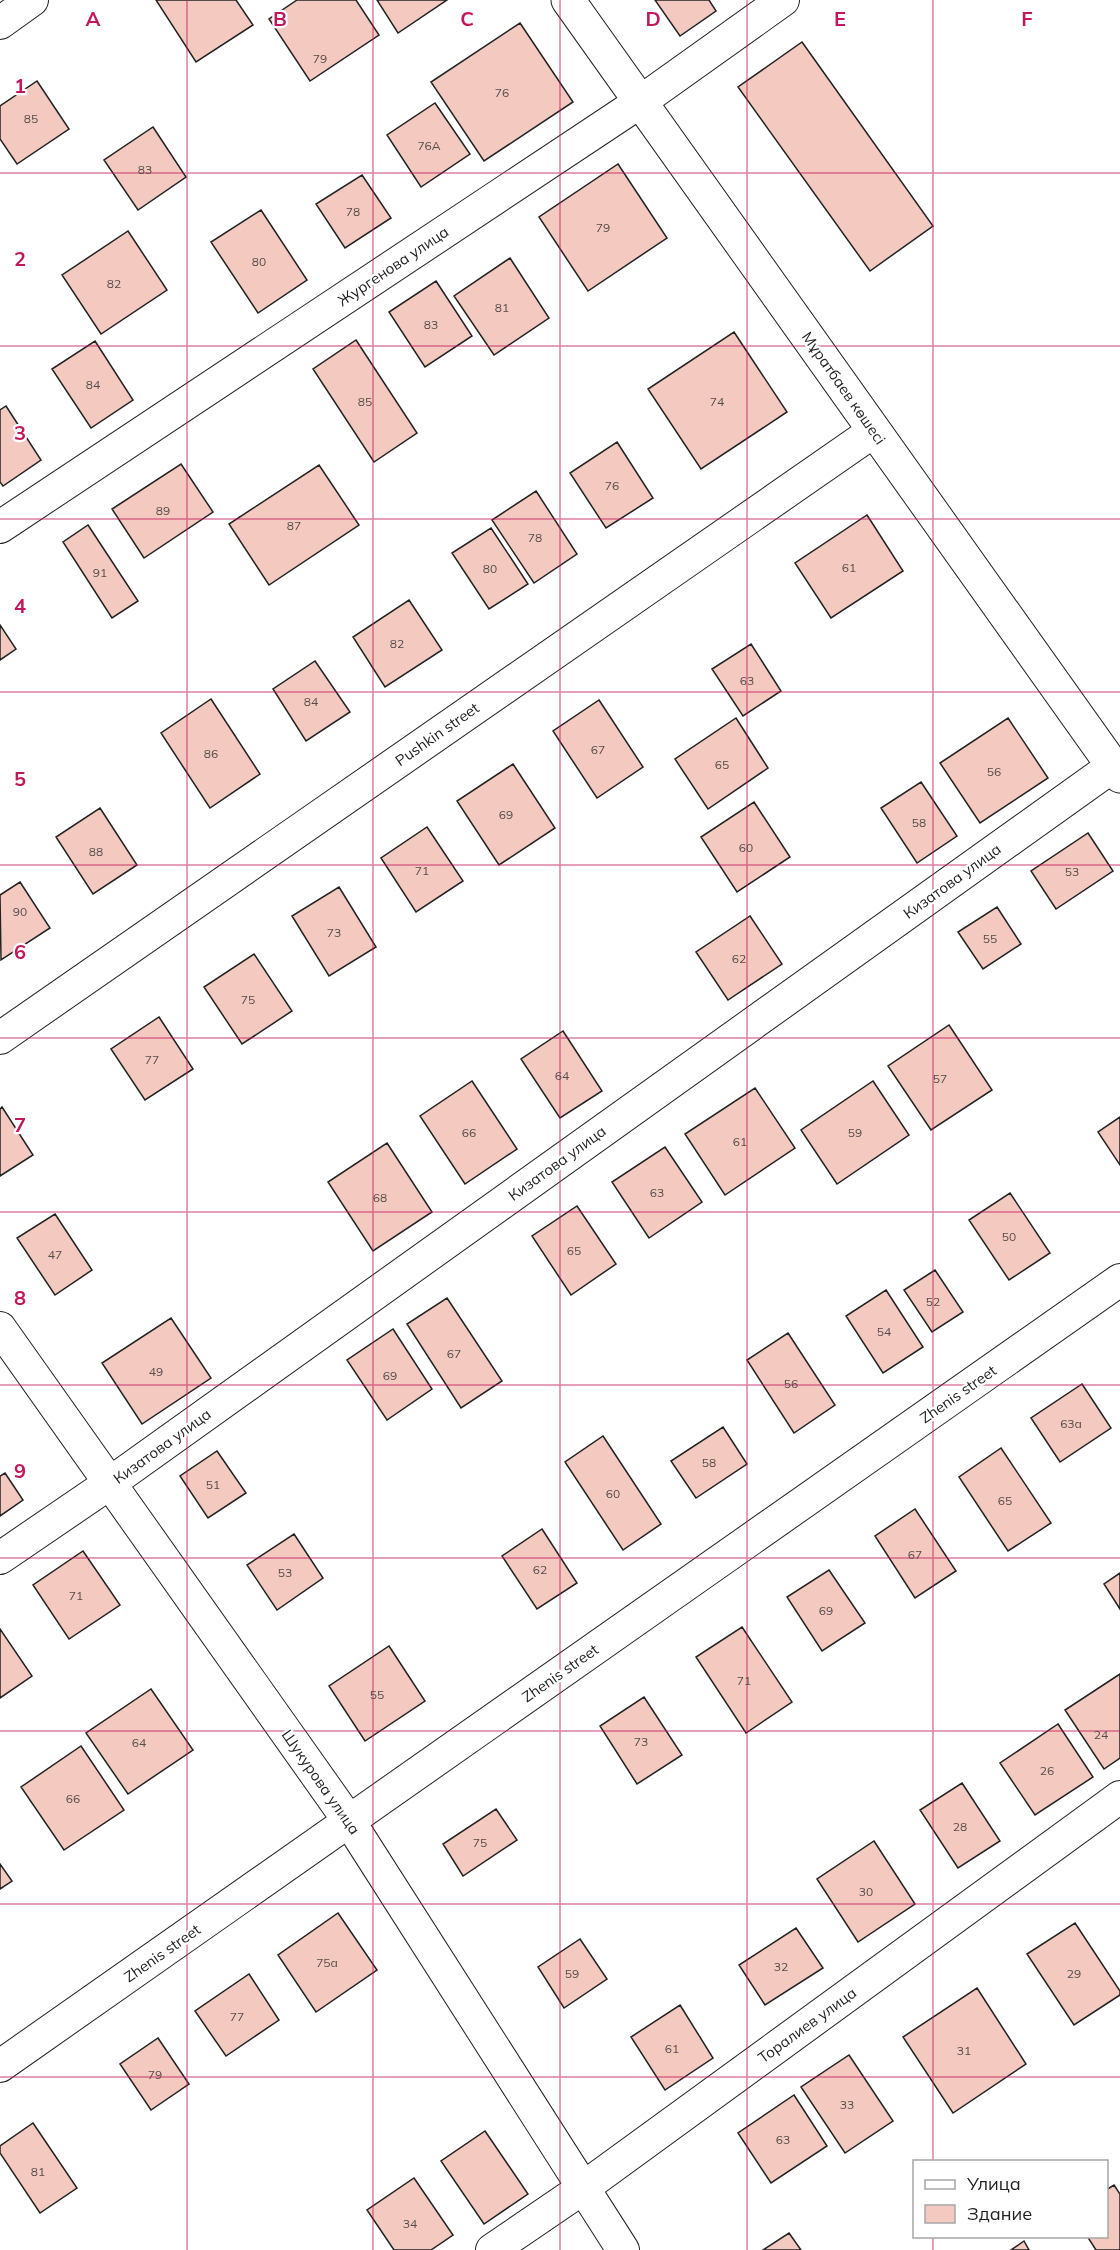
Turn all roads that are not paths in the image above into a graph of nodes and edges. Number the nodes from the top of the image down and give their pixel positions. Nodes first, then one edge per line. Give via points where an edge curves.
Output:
1 (32, 0) edge
2 (568, 0) edge
3 (783, 0) edge
4 (0, 23) edge
5 (640, 102) junction
6 (874, 430) junction
7 (0, 527) edge
8 (1116, 771) edge
9 (0, 1038) edge
10 (1120, 1280) edge
11 (0, 1328) edge
12 (110, 1483) junction
13 (0, 1558) edge
14 (1120, 1797) edge
15 (349, 1821) junction
16 (0, 2066) edge
17 (583, 2188) junction
18 (492, 2250) edge
19 (623, 2250) edge

1 - 4 street
2 - 5 street, Мұратбаев көшесі
3 - 5 street, Жургенова улица
5 - 6 street, Мұратбаев көшесі
5 - 7 street, Жургенова улица
6 - 8 street, Мұратбаев көшесі
6 - 9 street, Pushkin street
8 - 12 street, Кизатова улица
10 - 15 street, Zhenis street
11 - 12 street, Шукурова улица
12 - 13 street, Кизатова улица
12 - 15 street, Шукурова улица
14 - 17 street, Торалиев улица
15 - 16 street, Zhenis street
15 - 17 street, Шукурова улица
17 - 18 street, Торалиев улица
17 - 19 street, Шукурова улица

